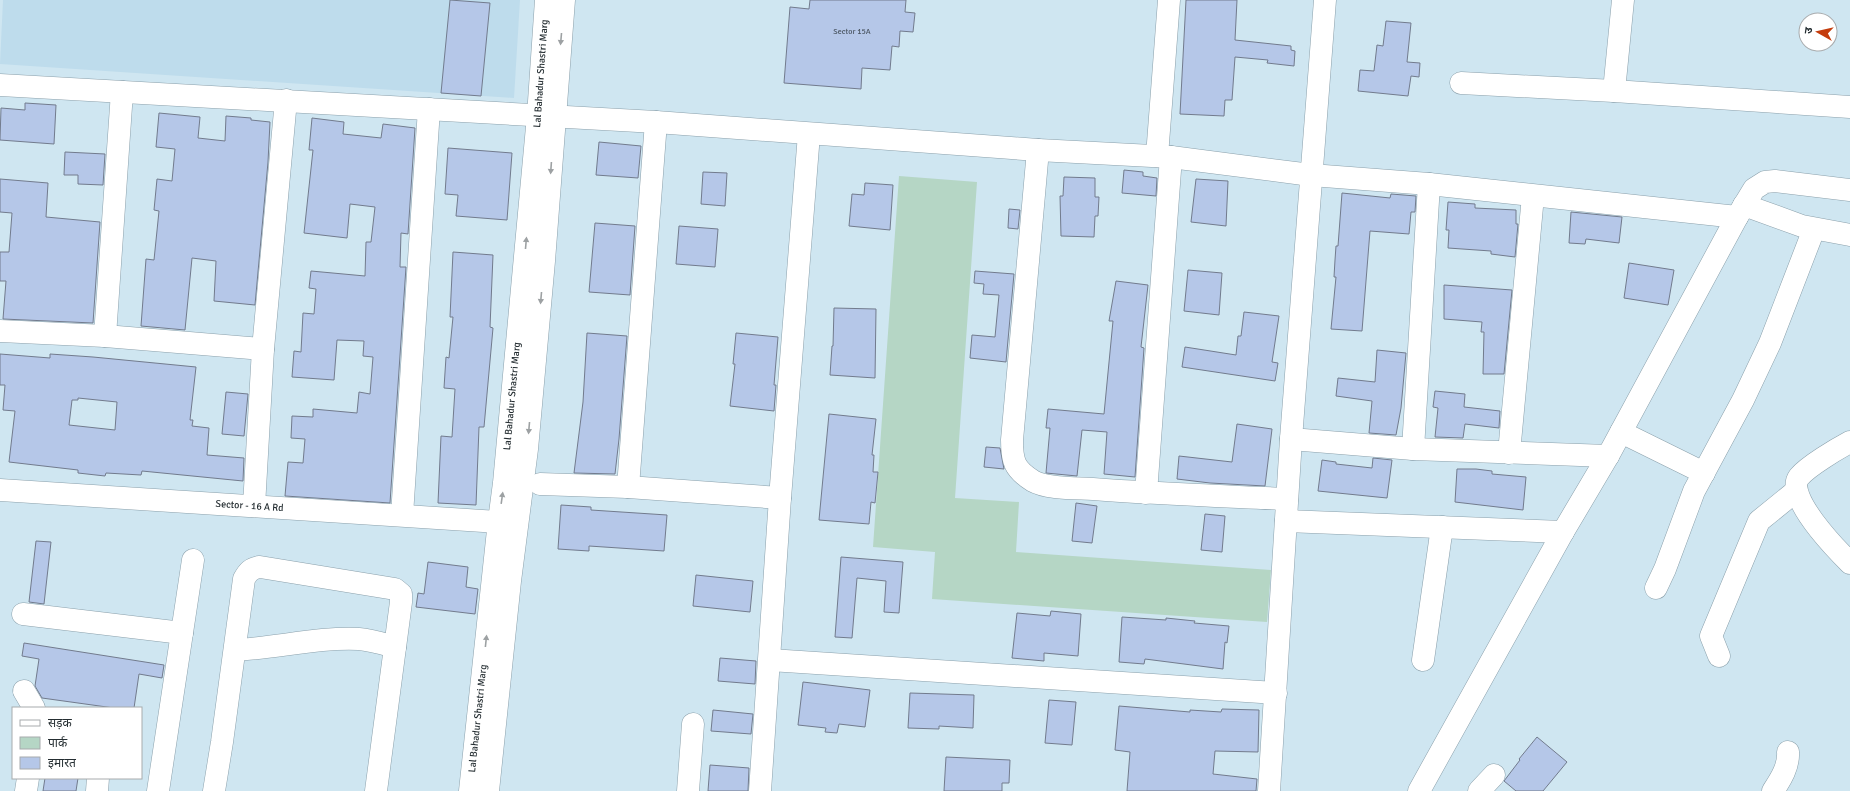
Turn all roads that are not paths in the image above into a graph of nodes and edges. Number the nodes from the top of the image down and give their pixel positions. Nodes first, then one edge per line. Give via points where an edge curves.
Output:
1 (546, 0) edge
2 (564, 0) edge
3 (1169, 0) edge
4 (1325, 0) edge
5 (1623, 0) edge
6 (1461, 83) dead end
7 (0, 85) edge
8 (1614, 91) junction
9 (122, 92) junction
10 (286, 100) junction
11 (1850, 106) edge
12 (429, 108) junction
13 (546, 116) junction
14 (656, 122) junction
15 (809, 134) junction
16 (1038, 150) junction
17 (1164, 156) junction
18 (1311, 175) junction
19 (1429, 184) junction
20 (1850, 190) edge
21 (1533, 196) junction
22 (1740, 211) junction
23 (1814, 229) junction
24 (1850, 235) edge
25 (0, 331) edge
26 (105, 336) junction
27 (263, 349) junction
28 (1621, 432) junction
29 (1292, 439) junction
30 (1850, 442) edge
31 (1413, 449) junction
32 (1509, 453) junction
33 (1608, 456) junction
34 (1704, 473) junction
35 (540, 484) dead end
36 (628, 487) junction
37 (0, 490) edge
38 (1796, 491) junction
39 (1146, 493) junction
40 (780, 498) junction
41 (1287, 499) junction
42 (254, 506) junction
43 (402, 515) junction
44 (1286, 521) junction
45 (508, 522) junction
46 (1442, 527) junction
47 (1563, 532) junction
48 (193, 560) dead end
49 (1850, 563) edge
50 (1656, 588) dead end
51 (23, 614) dead end
52 (182, 633) junction
53 (396, 647) junction
54 (235, 650) junction
55 (1719, 656) dead end
56 (770, 660) junction
57 (1423, 660) dead end
58 (1276, 693) junction
59 (693, 724) dead end
60 (1788, 752) dead end
61 (1494, 775) dead end
62 (28, 779) edge
63 (98, 779) edge
64 (26, 791) edge
65 (97, 791) edge
66 (158, 791) edge
67 (214, 791) edge
68 (376, 791) edge
69 (476, 791) edge
70 (688, 791) edge
71 (760, 791) edge
72 (1269, 791) edge
73 (1419, 791) edge
74 (1479, 791) edge
75 (1773, 791) edge

1 - 13 street, Lal Bahadur Shastri Marg
2 -> 13 street
3 - 17 street
4 - 18 street
5 - 8 street
6 - 8 street
7 - 9 street
8 - 11 street
9 - 10 street
9 - 26 street
10 - 12 street
10 - 27 street
12 - 13 street
12 - 43 street
13 - 14 street
13 - 45 street, Lal Bahadur Shastri Marg via 544,261 527,449
14 - 15 street
14 - 36 street
15 - 16 street
15 - 40 street
16 - 17 street
16 - 39 street via 1012,458 1019,470 1034,481 1055,486
17 - 18 street
17 - 39 street
18 - 19 street
18 - 29 street
19 - 21 street
19 - 31 street
20 - 22 street via 1776,181 1765,182 1754,189
21 - 22 street
21 - 32 street
22 - 23 street
22 - 28 street
23 - 24 street
23 - 34 street via 1770,343
25 - 26 street
26 - 27 street
27 - 42 street
28 - 33 street
28 - 34 street
29 - 31 street
29 - 41 street
30 - 38 street via 1800,476
31 - 32 street
32 - 33 street
33 - 47 street
34 - 50 street via 1694,491
35 - 36 street
36 - 40 street
37 - 42 street, Sector - 16 A Rd
38 - 49 street via 1813,520
38 - 55 street via 1759,522 1711,636
39 - 41 street
40 - 56 street
41 - 44 street
42 - 43 street, Sector - 16 A Rd
43 - 45 street, Sector - 16 A Rd
44 - 46 street
44 - 58 street
45 - 69 street, Lal Bahadur Shastri Marg
46 - 47 street
46 - 57 street
47 - 73 street
48 - 52 street
51 - 52 street
52 - 66 street
53 - 54 street via 360,639
53 - 54 street via 402,602 401,594 395,589 254,567 244,579
53 - 68 street
54 - 67 street
56 - 58 street
56 - 71 street
58 - 72 street
59 - 70 street
60 - 75 street via 1786,768
61 - 74 street
62 - 64 street
63 - 65 street

